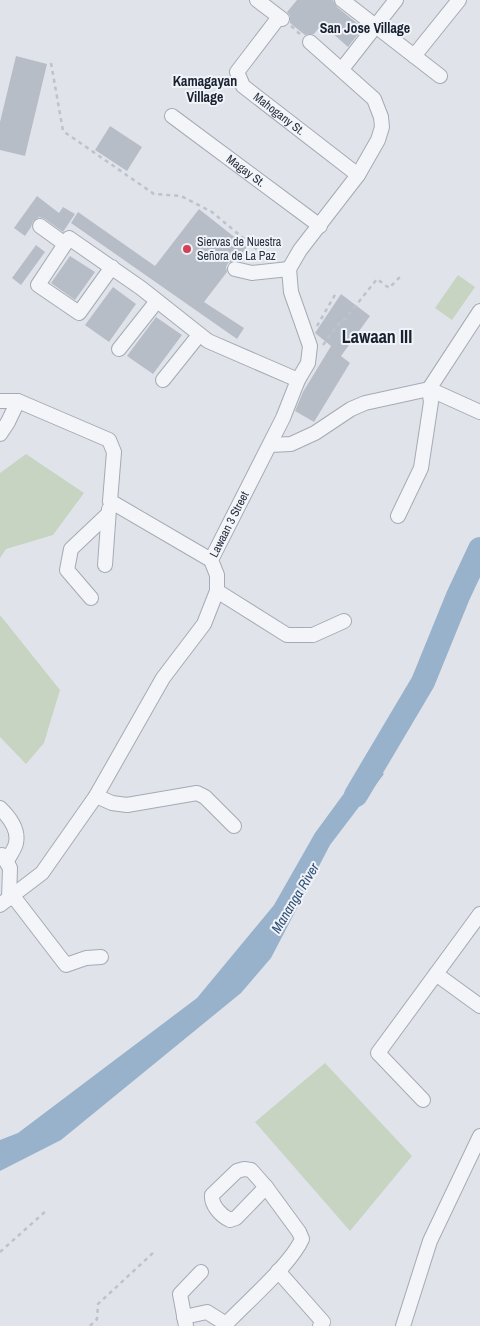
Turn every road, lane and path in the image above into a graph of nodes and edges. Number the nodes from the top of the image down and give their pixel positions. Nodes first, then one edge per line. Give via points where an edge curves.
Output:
1 (257, 0) edge
2 (342, 0) edge
3 (396, 0) edge
4 (459, 0) edge
5 (280, 18) junction
6 (376, 26) junction
7 (310, 42) joint
8 (414, 56) junction
9 (51, 63) dead end
10 (342, 69) junction
11 (440, 76) dead end
12 (172, 116) dead end
13 (358, 175) junction
14 (40, 226) dead end
15 (320, 226) junction
16 (65, 244) junction
17 (112, 267) junction
18 (235, 269) dead end
19 (289, 269) junction
20 (271, 271) junction
21 (402, 276) dead end
22 (336, 293) dead end
23 (157, 301) junction
24 (480, 310) edge
25 (199, 334) junction
26 (307, 338) junction
27 (119, 350) dead end
28 (308, 363) junction
29 (164, 380) dead end
30 (298, 380) junction
31 (429, 389) junction
32 (0, 401) edge
33 (18, 401) junction
34 (480, 412) edge
35 (0, 434) edge
36 (270, 445) junction
37 (109, 507) junction
38 (398, 516) dead end
39 (211, 560) junction
40 (105, 565) dead end
41 (217, 592) junction
42 (92, 598) dead end
43 (344, 621) dead end
44 (96, 796) junction
45 (0, 808) edge
46 (234, 826) dead end
47 (3, 857) edge
48 (7, 900) edge
49 (480, 914) edge
50 (101, 957) dead end
51 (436, 974) junction
52 (480, 1006) edge
53 (423, 1100) dead end
54 (480, 1136) edge
55 (266, 1187) dead end
56 (47, 1210) dead end
57 (0, 1252) edge
58 (154, 1252) dead end
59 (278, 1271) junction
60 (201, 1272) dead end
61 (185, 1321) edge
62 (225, 1325) edge
63 (90, 1326) edge
64 (320, 1326) edge
65 (403, 1326) edge

1 - 5 street
2 - 6 street
3 - 6 street
4 - 8 street
5 - 7 path
5 - 13 street, Mahogany St. via 237,72 243,86
6 - 8 street
6 - 10 street
7 - 10 street
8 - 11 street
9 - 20 path via 63,131 154,194 181,196 212,212 269,260
10 - 13 street via 374,98 381,116 378,140
12 - 15 street, Magay St.
13 - 15 street
14 - 16 street
15 - 19 street
16 - 17 street via 69,238
16 - 17 street via 38,285 79,313
17 - 23 street
18 - 20 street via 252,273
19 - 20 street
19 - 26 street via 291,292
21 - 28 path via 390,288 377,279
22 - 26 path via 316,330
23 - 25 street
23 - 27 street
24 - 31 street
25 - 29 street
25 - 30 street via 229,351
26 - 28 street via 310,346
28 - 30 street, Lawaan 3 Street
30 - 36 street, Lawaan 3 Street
31 - 34 street
31 - 36 street via 365,403 315,434 291,444
31 - 38 street via 431,402 421,468
32 - 33 street
33 - 35 street
33 - 37 street via 109,440 114,452
36 - 39 street, Lawaan 3 Street
37 - 39 street
37 - 40 street
37 - 42 street via 71,549 67,570
39 - 41 street, Lawaan 3 Street via 217,575
41 - 43 street via 287,635 313,635
41 - 44 street, Lawaan 3 Street via 204,624 163,678
44 - 46 street via 112,804 127,806 197,793
44 - 48 street, Lawaan 3 Street via 42,873
45 - 47 street via 16,829 16,843
47 - 48 street via 10,868
48 - 50 street via 66,964
49 - 51 street
51 - 52 street
51 - 53 street via 378,1053
54 - 65 street via 430,1241
55 - 59 street via 302,1239
56 - 57 path
58 - 63 path via 98,1304 97,1320
59 - 62 street
59 - 64 street via 323,1322
60 - 61 street via 180,1294
61 - 62 street via 207,1312

